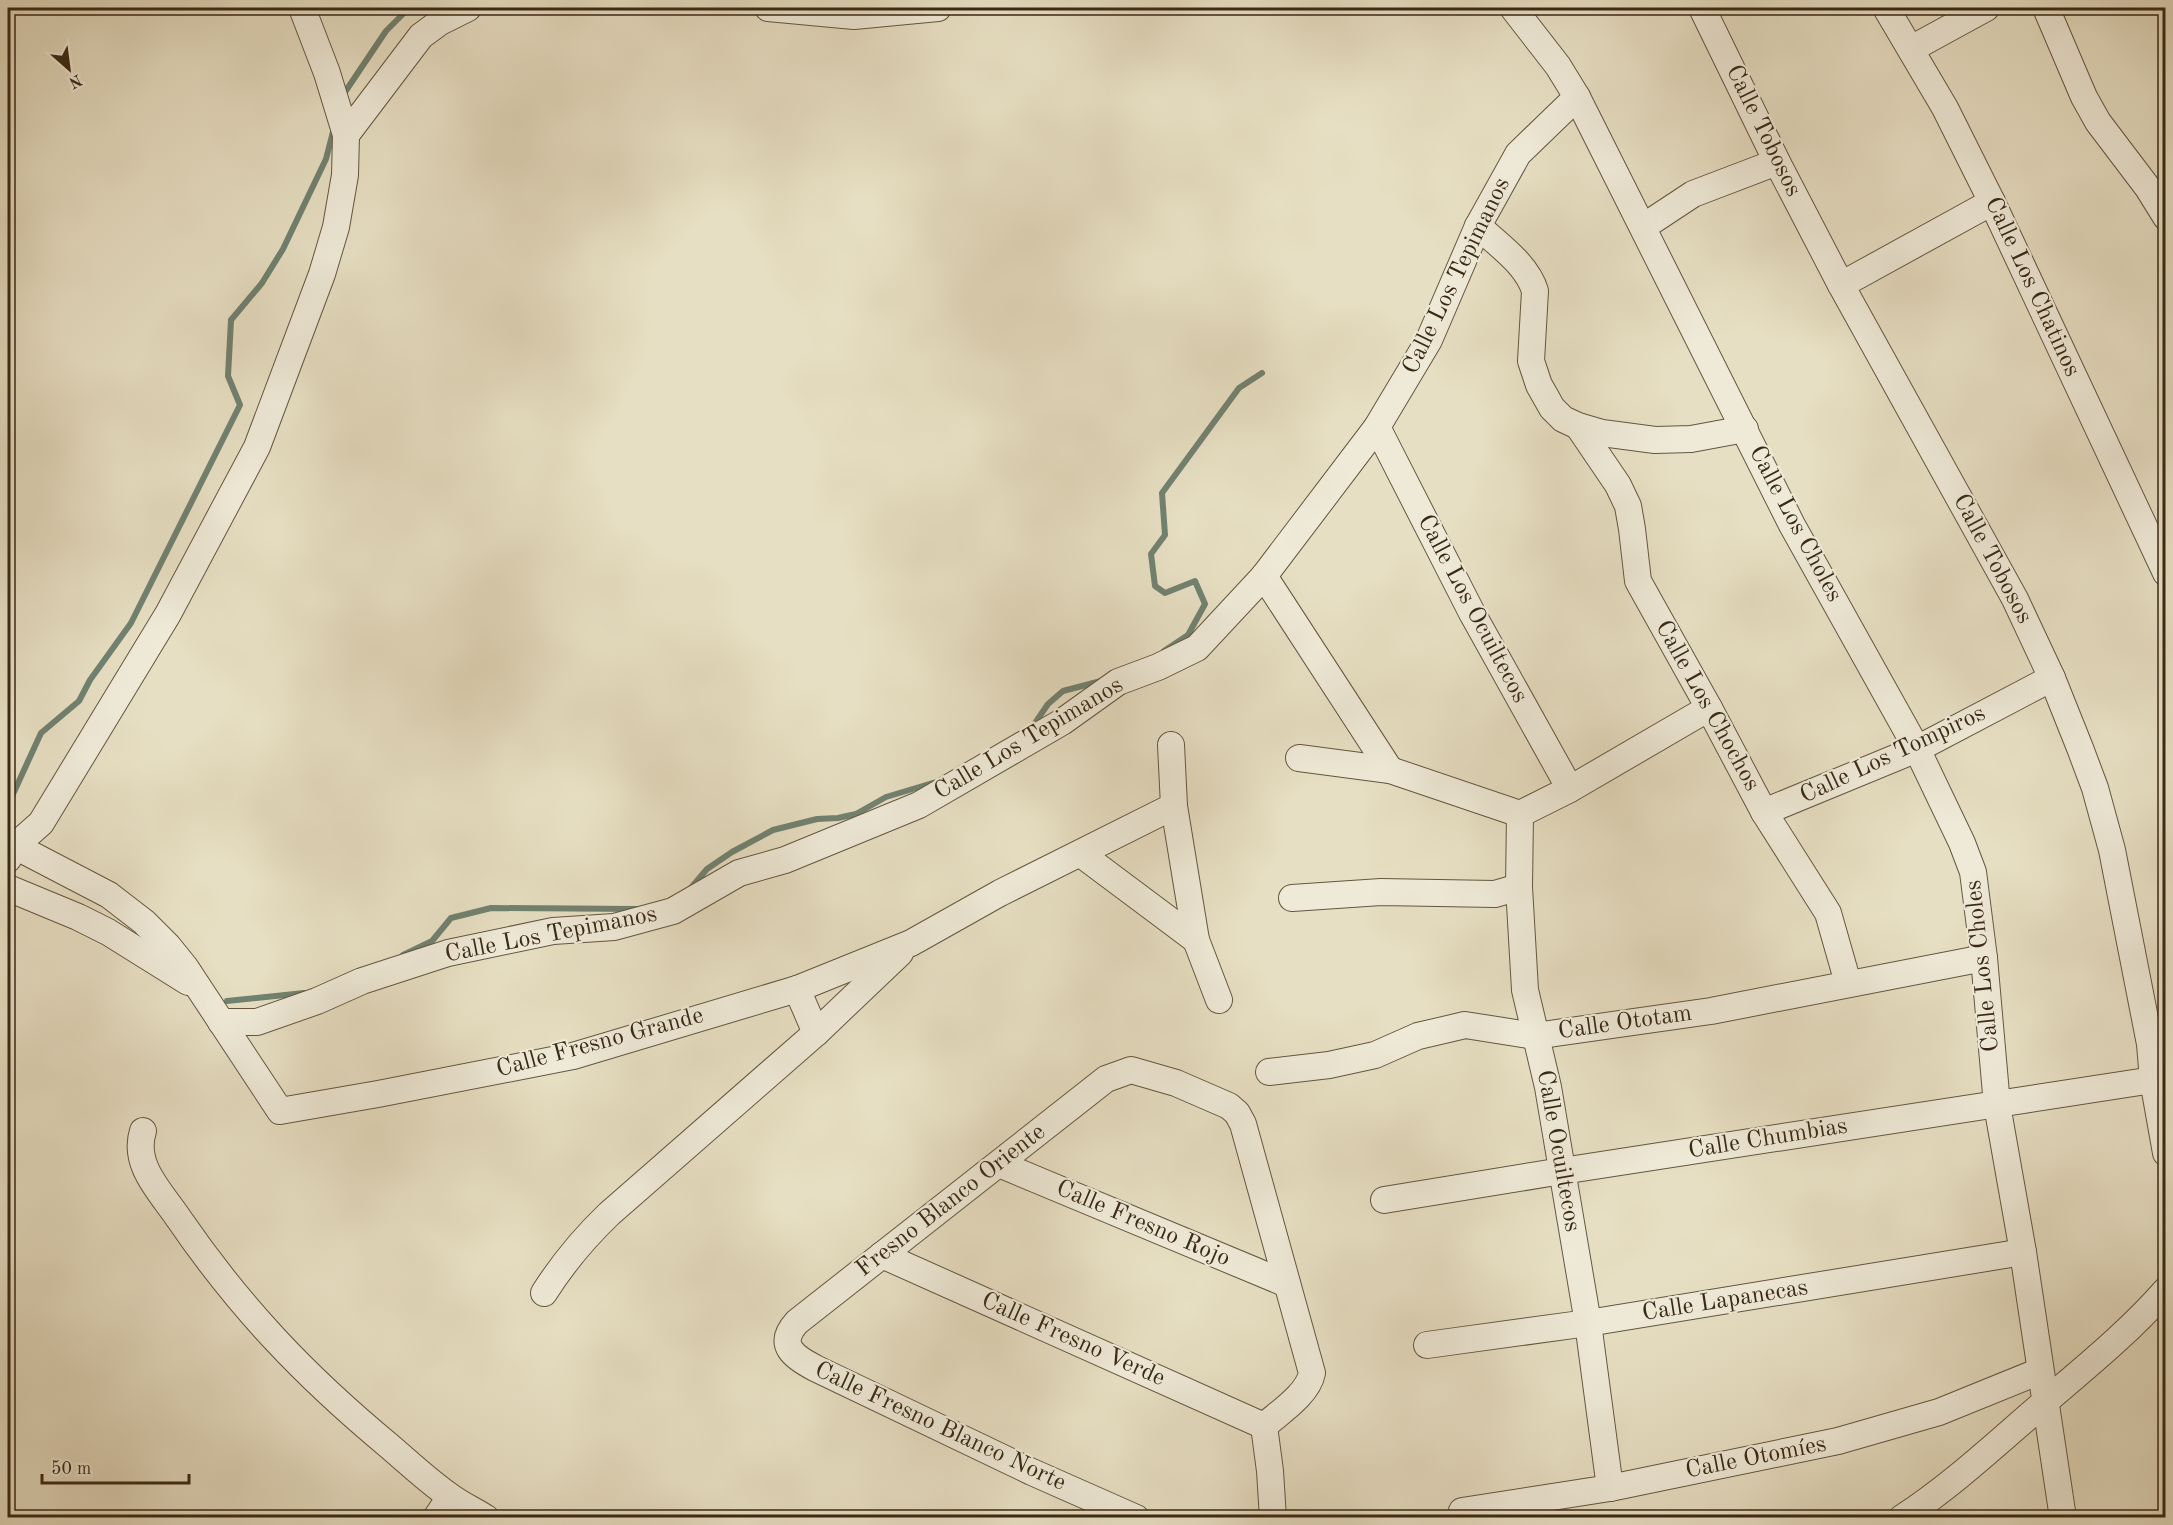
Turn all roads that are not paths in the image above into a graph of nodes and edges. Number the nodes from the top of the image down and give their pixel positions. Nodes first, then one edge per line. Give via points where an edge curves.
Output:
1 (302, 8) edge
2 (468, 8) edge
3 (768, 8) edge
4 (938, 8) edge
5 (1514, 8) edge
6 (1702, 8) edge
7 (1886, 8) edge
8 (1986, 8) edge
9 (2046, 8) edge
10 (1911, 48) junction
11 (1577, 97) junction
12 (346, 135) junction
13 (1777, 162) junction
14 (1992, 202) junction
15 (2166, 217) edge
16 (1478, 226) junction
17 (1642, 227) junction
18 (1841, 285) junction
19 (1578, 426) junction
20 (1377, 427) junction
21 (1745, 429) junction
22 (2166, 573) edge
23 (1264, 576) junction
24 (2052, 678) junction
25 (1709, 708) junction
26 (1170, 745) dead end
27 (1917, 749) junction
28 (1299, 758) dead end
29 (1390, 770) junction
30 (1570, 789) junction
31 (1174, 806) junction
32 (1764, 812) junction
33 (1520, 814) junction
34 (19, 854) edge
35 (1081, 854) junction
36 (1519, 887) junction
37 (9, 893) edge
38 (1292, 898) dead end
39 (1196, 940) junction
40 (911, 943) junction
41 (1984, 958) junction
42 (1848, 983) junction
43 (199, 988) junction
44 (797, 989) junction
45 (1219, 1000) dead end
46 (221, 1022) junction
47 (816, 1033) junction
48 (1535, 1036) junction
49 (2158, 1043) edge
50 (1269, 1072) dead end
51 (2153, 1080) junction
52 (1997, 1105) junction
53 (143, 1131) dead end
54 (2166, 1153) edge
55 (999, 1164) junction
56 (1562, 1171) junction
57 (1384, 1200) dead end
58 (2023, 1252) junction
59 (882, 1254) junction
60 (1287, 1284) junction
61 (2166, 1290) edge
62 (544, 1293) dead end
63 (1588, 1323) junction
64 (787, 1339) joint
65 (1427, 1345) dead end
66 (2040, 1371) junction
67 (2045, 1402) junction
68 (1264, 1426) junction
69 (1610, 1488) junction
70 (450, 1497) junction
71 (1462, 1511) dead end
72 (436, 1518) edge
73 (486, 1518) edge
74 (1136, 1518) edge
75 (1273, 1518) edge
76 (1902, 1518) edge
77 (2063, 1518) edge

1 - 12 street
2 - 12 street via 421,36
3 - 4 street via 854,16
5 - 11 street, Calle Los Choles
6 - 13 street, Calle Tobosos
7 - 10 street, Calle Los Chatinos
8 - 10 street
9 - 15 street via 2098,122
10 - 14 street, Calle Los Chatinos
11 - 16 street, Calle Los Tepimanos via 1518,154
11 - 17 street, Calle Los Choles
12 - 34 street via 345,175 334,236 257,447 168,614
13 - 17 street via 1694,194
13 - 18 street, Calle Tobosos
14 - 18 street
14 - 22 street, Calle Los Chatinos
16 - 19 street, Calle Los Choles via 1517,262 1532,282 1535,291 1531,361 1552,408
16 - 20 street, Calle Los Tepimanos via 1429,340
17 - 21 street, Calle Los Choles
18 - 24 street, Calle Tobosos via 2015,598
19 - 21 street, Calle Los Choles via 1655,440 1691,439
19 - 25 street, Calle Los Chochos via 1628,506 1638,581
20 - 23 street, Calle Los Tepimanos
20 - 30 street, Calle Los Ocuiltecos via 1472,613
21 - 27 street, Calle Los Choles via 1792,525
23 - 29 street
23 - 46 street, Calle Los Tepimanos via 1197,648 1118,682 1062,722 919,805 785,860 739,873 673,911 614,927 553,931 448,953 257,1022
24 - 27 street, Calle Los Tompiros
24 - 49 street, Calle Tobosos via 2095,788
25 - 30 street
25 - 32 street, Calle Los Chochos
26 - 31 street
27 - 32 street, Calle Los Tompiros
27 - 41 street, Calle Los Choles via 1973,872
28 - 29 street
29 - 33 street
30 - 33 street
31 - 35 street, Calle Fresno Grande
31 - 39 street
32 - 42 street, Calle Los Chochos via 1828,913
33 - 36 street, Calle Ocuiltecos
34 - 37 street
34 - 43 street via 109,895 168,945
35 - 39 street
35 - 40 street, Calle Fresno Grande via 1000,893
36 - 38 street via 1495,894 1381,892
36 - 48 street, Calle Ocuiltecos via 1525,990
37 - 43 street via 78,917
39 - 45 street
40 - 44 street, Calle Fresno Grande
40 - 47 street, Calle Fresno Grande
41 - 42 street, Calle Ototam
41 - 52 street, Calle Los Choles
42 - 48 street, Calle Ototam via 1711,1011
43 - 46 street
44 - 46 street, Calle Fresno Grande via 573,1056 280,1111
44 - 47 street
47 - 62 street, Calle Fresno Grande via 609,1214 575,1250
48 - 50 street, Calle Ototam via 1465,1025 1418,1036 1375,1055
48 - 56 street, Calle Ocuiltecos
49 - 51 street, Calle Tobosos
51 - 52 street, Calle Chumbias
51 - 54 street, Calle Tobosos
52 - 56 street, Calle Chumbias
52 - 58 street, Calle Los Choles
53 - 70 street via 143,1166 237,1298 339,1405
55 - 59 street, Fresno Blanco Oriente
55 - 60 street, Calle Fresno Rojo
55 - 60 street, Fresno Blanco Oriente via 1106,1079 1131,1070 1176,1083 1237,1113
56 - 57 street, Calle Chumbias
56 - 63 street, Calle Ocuiltecos
58 - 63 street, Calle Lapanecas
58 - 66 street, Calle Los Choles
59 - 64 street, Fresno Blanco Oriente via 797,1322
59 - 68 street, Calle Fresno Verde
60 - 68 street via 1312,1373 1310,1384 1302,1393
61 - 67 street via 2114,1343
63 - 65 street, Calle Lapanecas
63 - 69 street, Calle Ocuiltecos
64 - 74 street, Calle Fresno Blanco Norte via 798,1359 815,1368
66 - 67 street, Calle Los Choles
66 - 69 street, Calle Otomíes via 1939,1412 1838,1442
67 - 76 street via 1954,1481
67 - 77 street, Calle Los Choles
68 - 75 street
69 - 71 street, Calle Otomíes
70 - 72 street
70 - 73 street

